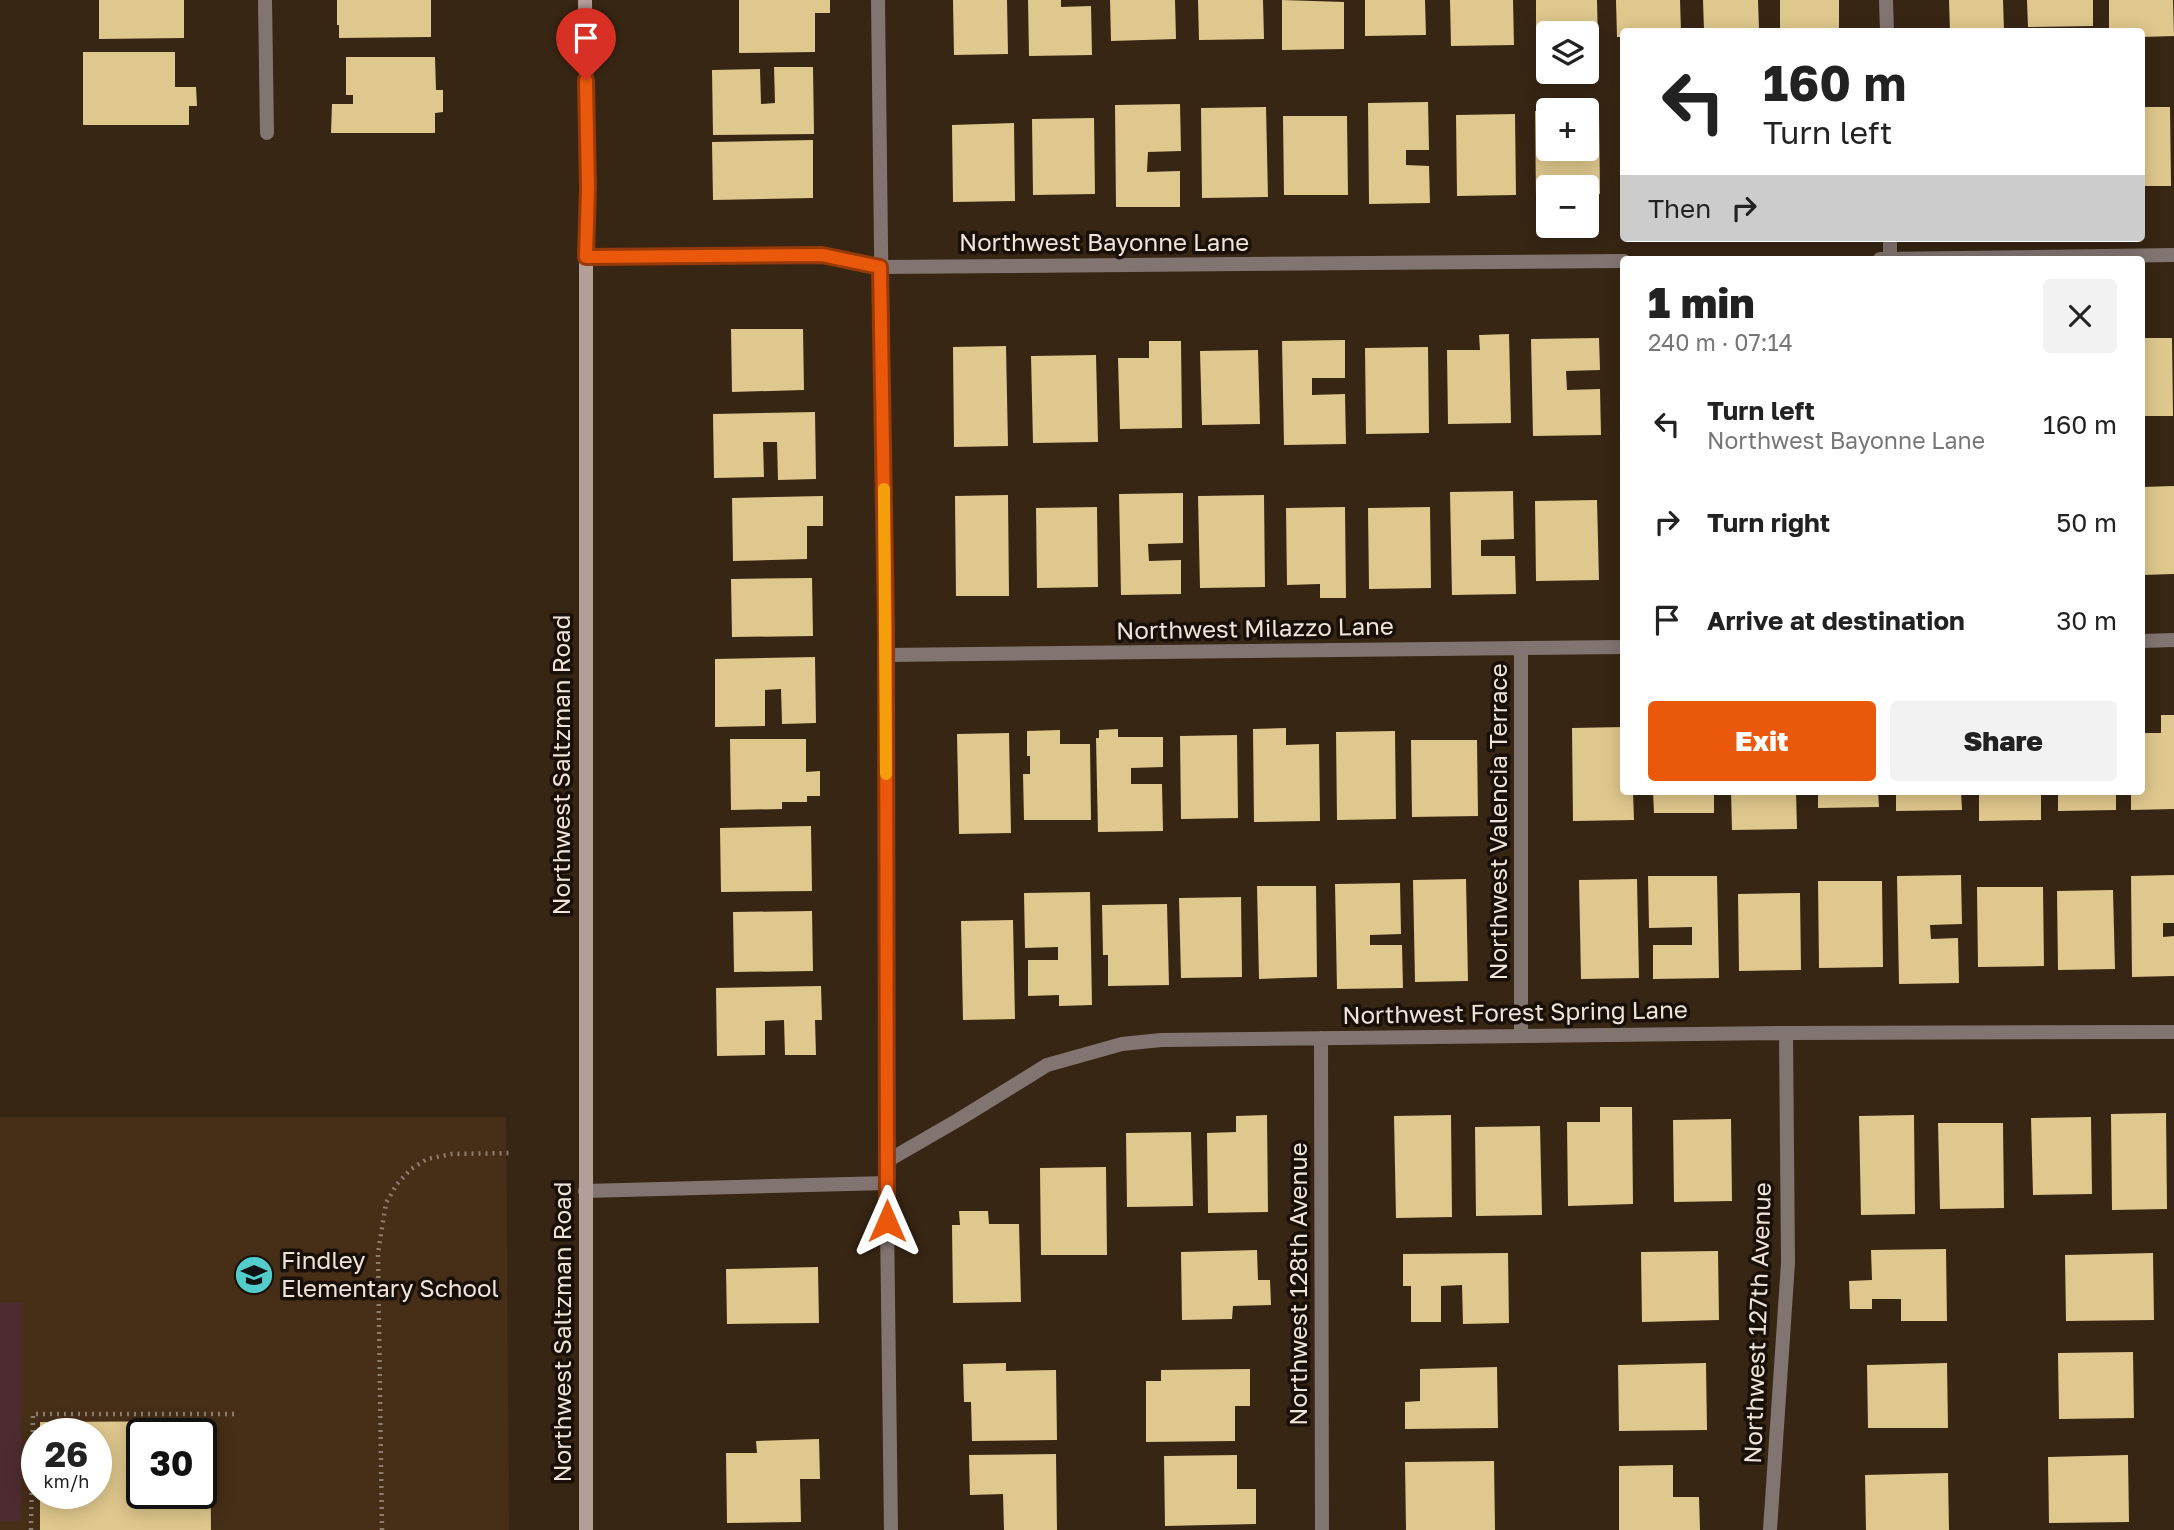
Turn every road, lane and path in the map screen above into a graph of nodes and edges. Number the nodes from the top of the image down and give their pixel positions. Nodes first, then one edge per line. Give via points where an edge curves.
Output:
1 (265, 0) edge
2 (585, 0) edge
3 (878, 0) edge
4 (1886, 0) edge
5 (1886, 28) edge
6 (267, 133) dead end
7 (2174, 255) edge
8 (2103, 256) edge
9 (586, 257) junction
10 (1620, 261) edge
11 (880, 267) junction
12 (2145, 640) edge
13 (2174, 640) edge
14 (1620, 648) edge
15 (1521, 649) junction
16 (886, 655) junction
17 (2174, 1032) edge
18 (1786, 1033) junction
19 (1521, 1036) junction
20 (1321, 1038) junction
21 (509, 1153) dead end
22 (887, 1161) junction
23 (887, 1183) junction
24 (585, 1191) junction
25 (236, 1414) dead end
26 (31, 1530) edge
27 (382, 1530) edge
28 (586, 1530) edge
29 (891, 1530) edge
30 (1322, 1530) edge
31 (1770, 1530) edge

1 - 6 street
2 - 9 main road, Northwest Saltzman Road
3 - 11 street
4 - 5 street
7 - 8 street
9 - 11 street, Northwest Bayonne Lane via 822,255
9 - 24 main road, Northwest Saltzman Road
10 - 11 street, Northwest Bayonne Lane
11 - 16 street
12 - 13 street
14 - 15 street, Northwest Milazzo Lane
15 - 16 street, Northwest Milazzo Lane
15 - 19 street, Northwest Valencia Terrace
16 - 22 street
17 - 18 street, Northwest Forest Spring Lane
18 - 19 street, Northwest Forest Spring Lane
18 - 31 street, Northwest 127th Avenue via 1788,1263
19 - 20 street, Northwest Forest Spring Lane
20 - 22 street, Northwest Forest Spring Lane via 1161,1041 1087,1052 1047,1065
20 - 30 street, Northwest 128th Avenue
21 - 27 path via 428,1159 397,1184 386,1203 379,1253
22 - 23 street
23 - 24 street
23 - 29 street
24 - 28 main road, Northwest Saltzman Road
25 - 26 path via 33,1414

